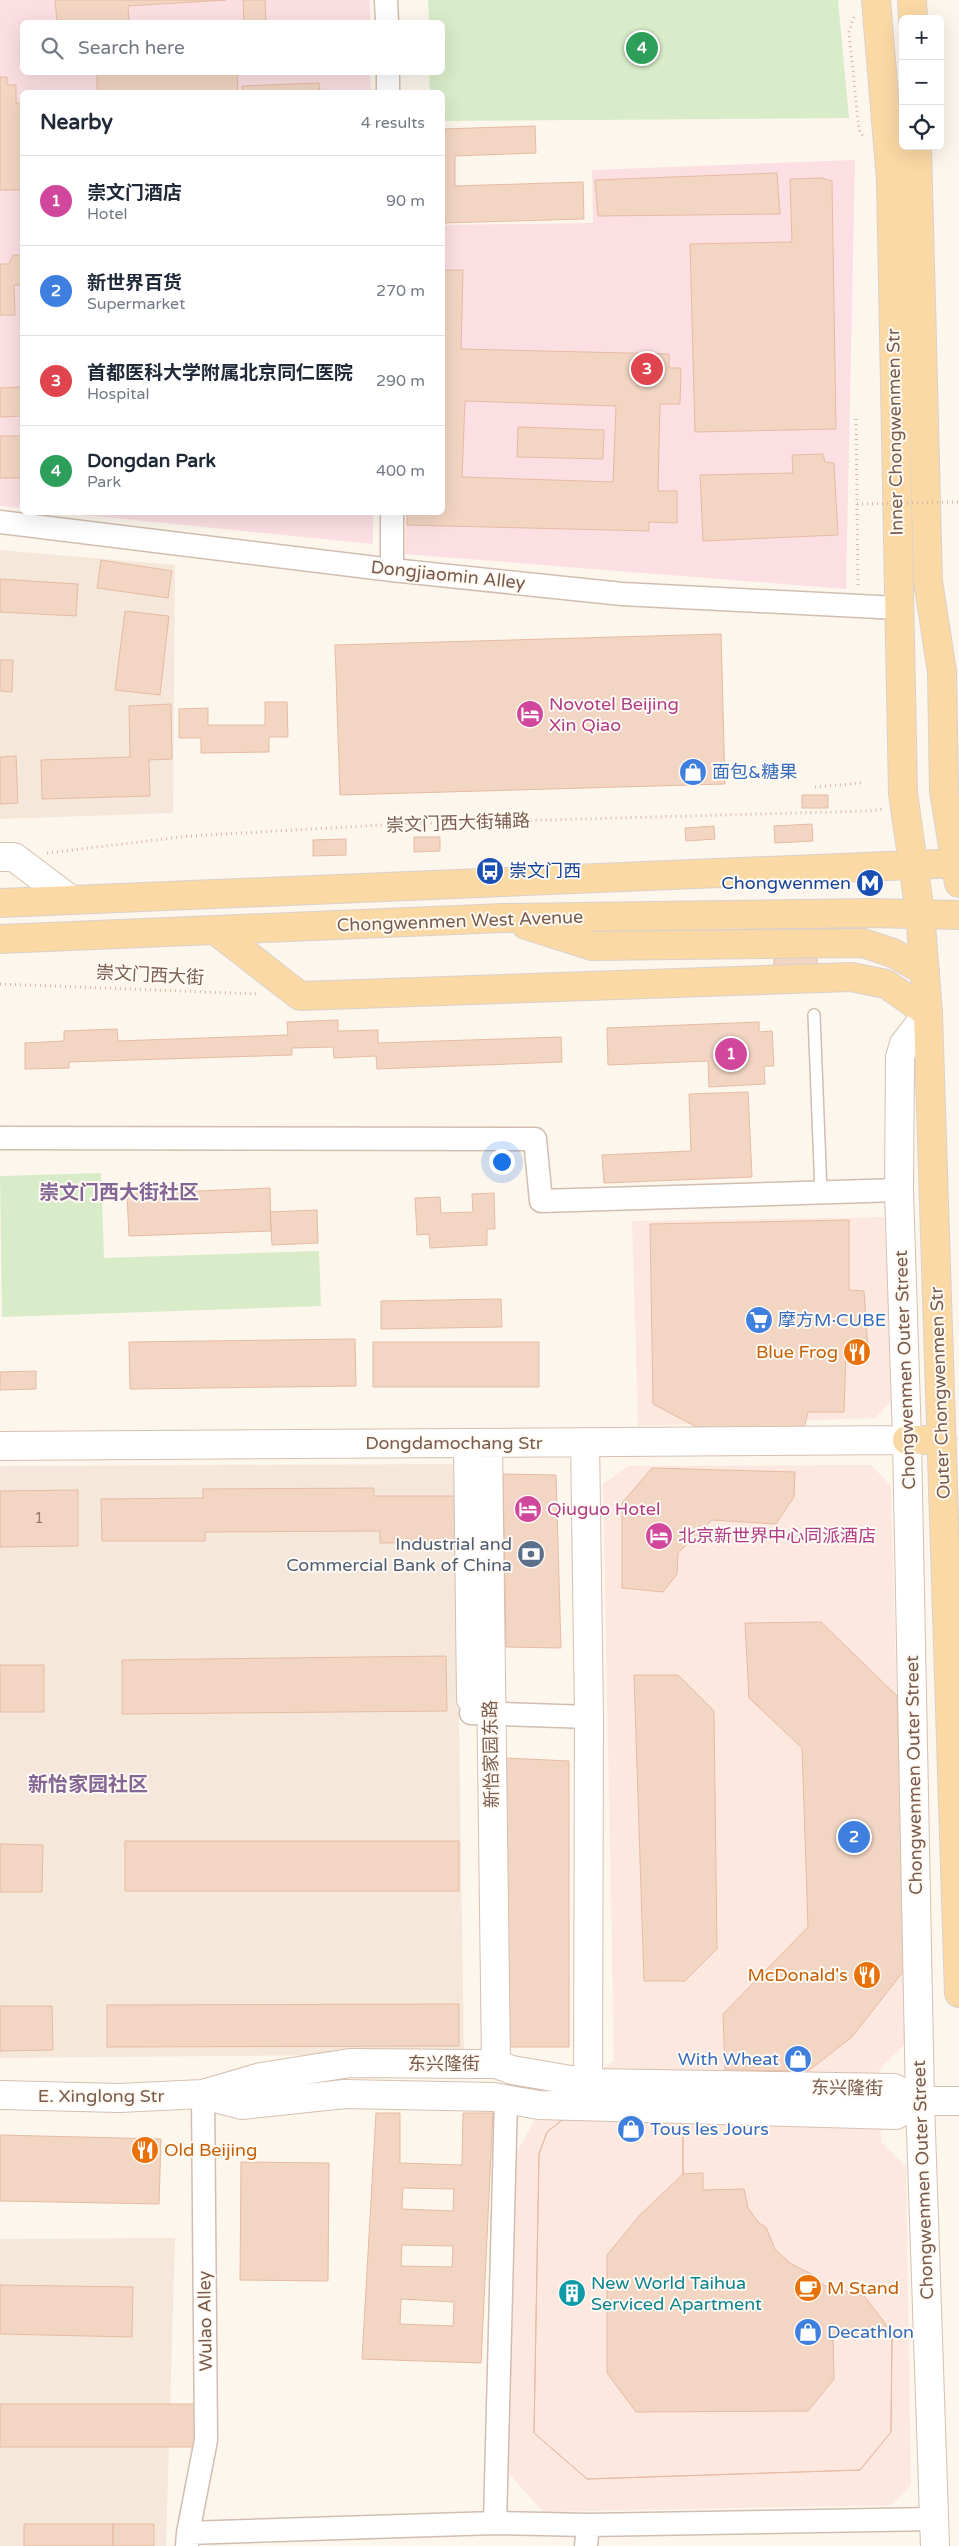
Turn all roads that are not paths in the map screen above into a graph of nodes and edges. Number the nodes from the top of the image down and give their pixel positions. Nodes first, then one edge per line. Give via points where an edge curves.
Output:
1 (386, 0) edge
2 (876, 0) edge
3 (912, 0) edge
4 (913, 15) edge
5 (387, 20) edge
6 (388, 75) edge
7 (388, 90) edge
8 (917, 150) edge
9 (392, 515) edge
10 (0, 522) edge
11 (392, 570) junction
12 (898, 608) junction
13 (7, 857) edge
14 (913, 864) junction
15 (958, 868) edge
16 (71, 900) junction
17 (0, 904) edge
18 (920, 912) junction
19 (959, 915) edge
20 (503, 918) junction
21 (215, 930) junction
22 (0, 939) edge
23 (925, 972) junction
24 (928, 1013) junction
25 (814, 1015) dead end
26 (0, 1138) edge
27 (899, 1190) junction
28 (821, 1192) junction
29 (907, 1440) junction
30 (942, 1440) junction
31 (585, 1442) junction
32 (478, 1443) junction
33 (0, 1446) edge
34 (481, 1713) junction
35 (589, 1717) junction
36 (959, 1993) edge
37 (487, 2064) junction
38 (588, 2083) junction
39 (203, 2094) junction
40 (0, 2095) edge
41 (506, 2099) junction
42 (920, 2101) junction
43 (959, 2101) edge
44 (934, 2519) junction
45 (495, 2523) junction
46 (587, 2536) edge
47 (187, 2539) edge
48 (935, 2546) edge

1 - 5 street
2 - 12 main road, Inner Chongwenmen Str via 891,180
3 - 4 main road
6 - 7 street
8 - 15 main road, Inner Chongwenmen Str via 928,581 942,672 944,791
9 - 11 street
10 - 11 street, Dongjiaomin Alley
11 - 12 street, Dongjiaomin Alley via 622,594
12 - 14 main road, Inner Chongwenmen Str via 904,806
13 - 16 street
14 - 15 main road, Chongwenmen West Avenue
14 - 16 main road, Chongwenmen West Avenue
14 - 18 main road, Inner Chongwenmen Str
16 - 17 main road, Chongwenmen West Avenue
18 - 19 main road, Chongwenmen West Avenue
18 - 20 main road, Chongwenmen West Avenue
18 - 23 main road, Outer Chongwenmen Str
20 - 21 main road, Chongwenmen West Avenue
20 - 23 main road via 592,946 863,943 893,953
21 - 22 main road, Chongwenmen West Avenue
21 - 24 main road via 300,996 851,977 886,984
23 - 24 main road, Outer Chongwenmen Str
24 - 27 street, Chongwenmen Outer Street via 904,1044 900,1057
24 - 30 main road, Outer Chongwenmen Str
25 - 28 lane
26 - 28 street via 535,1139 540,1201
27 - 28 street
27 - 29 street, Chongwenmen Outer Street
29 - 30 main road
29 - 31 street, Dongdamochang Str
29 - 42 street, Chongwenmen Outer Street
30 - 36 main road, Outer Chongwenmen Str
31 - 32 street, Dongdamochang Str
31 - 35 street
32 - 33 street, Dongdamochang Str
32 - 34 street, 新怡家园东路
34 - 35 street
34 - 37 street, 新怡家园东路
35 - 38 street
37 - 38 street, 东兴隆街
37 - 39 street, 东兴隆街 via 350,2064 261,2077
38 - 42 street, 东兴隆街 via 894,2088
39 - 40 street, E. Xinglong Str via 119,2098
39 - 41 street, 东兴隆街 via 242,2105 345,2094
39 - 47 street, Wulao Alley via 206,2440
41 - 42 street, 东兴隆街 via 539,2105 896,2115
41 - 45 street
42 - 43 street
42 - 44 street, Chongwenmen Outer Street
44 - 46 street
44 - 48 street, Chongwenmen Outer Street
45 - 46 street
45 - 47 street

